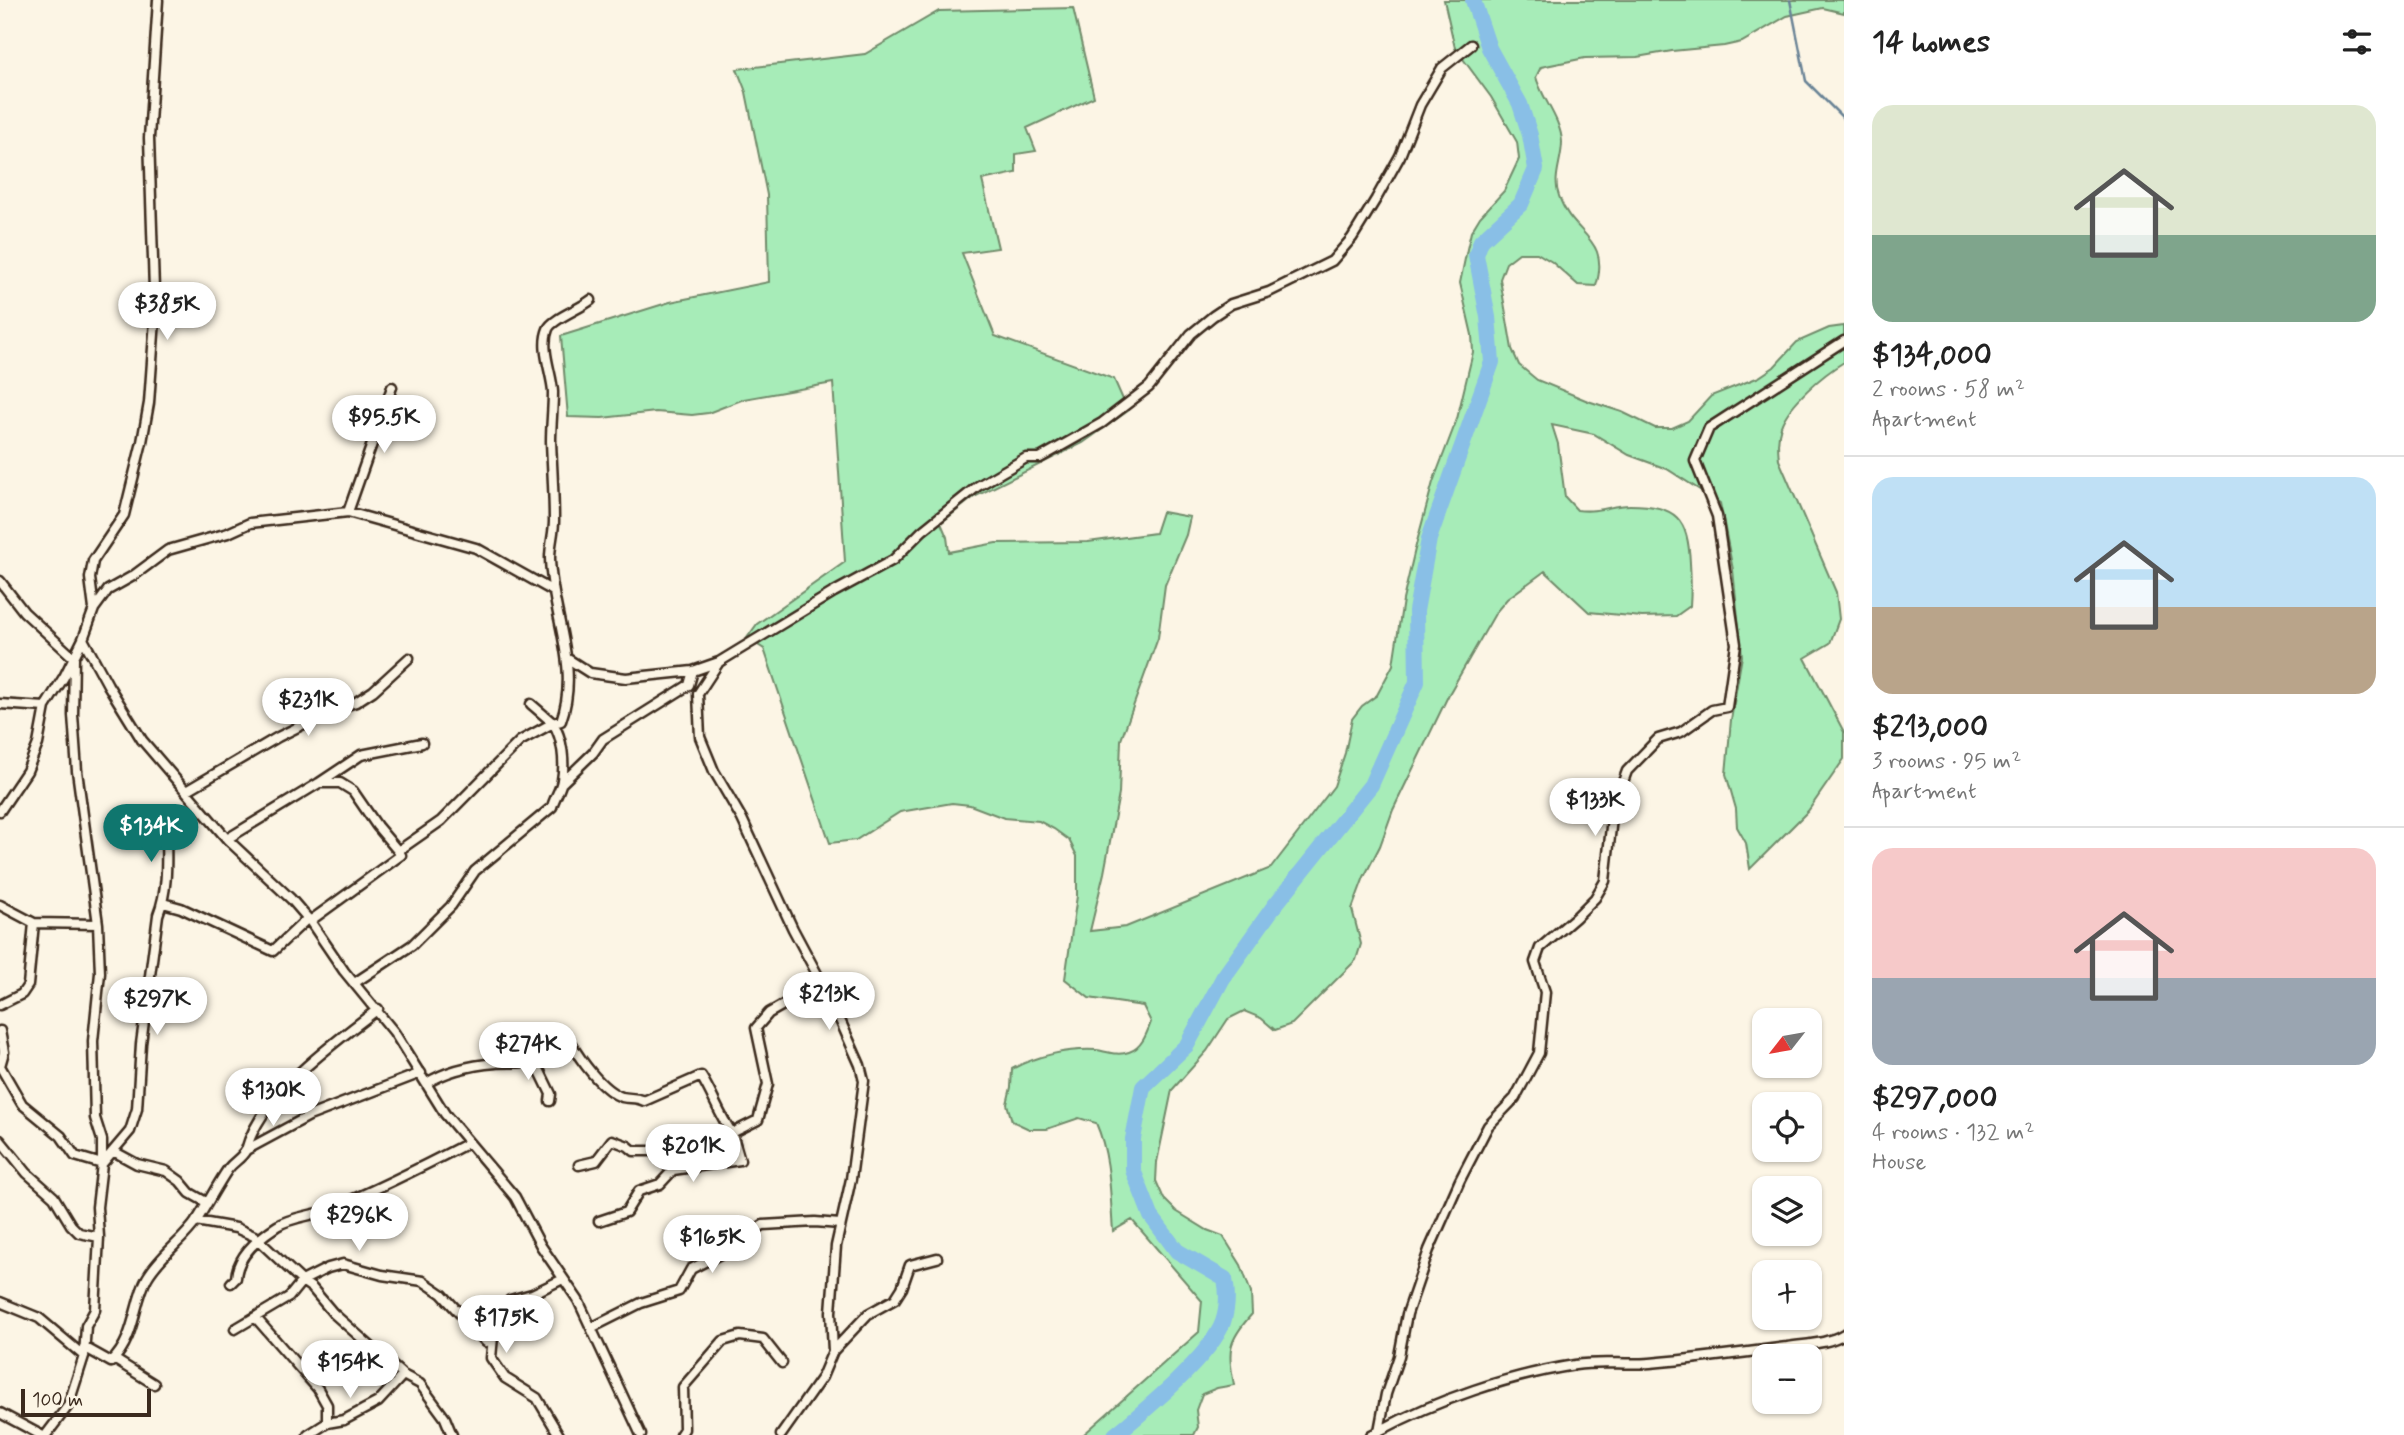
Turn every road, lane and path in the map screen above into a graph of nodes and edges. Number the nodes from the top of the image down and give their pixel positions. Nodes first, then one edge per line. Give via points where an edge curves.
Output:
1 (158, 0) edge
2 (1471, 45) dead end
3 (591, 300) dead end
4 (1844, 341) edge
5 (392, 387) dead end
6 (348, 512) junction
7 (0, 581) edge
8 (554, 591) junction
9 (94, 609) junction
10 (83, 639) junction
11 (409, 658) dead end
12 (74, 659) junction
13 (568, 659) junction
14 (719, 662) junction
15 (693, 671) junction
16 (0, 704) edge
17 (531, 704) dead end
18 (45, 707) junction
19 (553, 723) junction
20 (422, 743) dead end
21 (319, 783) junction
22 (562, 783) junction
23 (186, 791) junction
24 (0, 811) edge
25 (166, 827) dead end
26 (227, 839) junction
27 (398, 851) junction
28 (163, 903) junction
29 (0, 905) edge
30 (308, 920) junction
31 (34, 923) junction
32 (98, 924) junction
33 (356, 982) junction
34 (823, 987) junction
35 (0, 1005) edge
36 (378, 1009) junction
37 (0, 1031) edge
38 (534, 1059) junction
39 (0, 1066) edge
40 (421, 1073) junction
41 (427, 1083) junction
42 (550, 1101) dead end
43 (732, 1133) junction
44 (0, 1140) edge
45 (468, 1143) junction
46 (246, 1150) junction
47 (113, 1151) junction
48 (102, 1164) junction
49 (579, 1165) dead end
50 (673, 1170) junction
51 (206, 1202) junction
52 (196, 1221) junction
53 (599, 1221) dead end
54 (840, 1224) junction
55 (99, 1237) junction
56 (259, 1242) junction
57 (937, 1258) dead end
58 (563, 1279) junction
59 (302, 1281) junction
60 (231, 1283) dead end
61 (0, 1302) edge
62 (256, 1318) junction
63 (591, 1328) junction
64 (235, 1329) dead end
65 (1844, 1334) edge
66 (493, 1337) junction
67 (833, 1351) junction
68 (84, 1352) junction
69 (114, 1359) junction
70 (782, 1363) dead end
71 (403, 1375) junction
72 (154, 1384) dead end
73 (0, 1413) edge
74 (327, 1423) junction
75 (1375, 1433) edge
76 (44, 1435) edge
77 (308, 1435) edge
78 (452, 1435) edge
79 (559, 1435) edge
80 (641, 1435) edge
81 (680, 1435) edge
82 (781, 1435) edge

1 - 9 street via 149,138 155,320 149,403 124,515 93,561
2 - 14 street via 1442,68 1376,199 1332,261 1269,292 1231,304 1191,334 1149,387 1102,423 978,486 893,560
3 - 8 street via 553,322 547,331 545,347 553,391 550,556
4 - 75 street via 1709,428 1695,461 1717,516 1736,644 1727,707 1712,710 1681,732 1658,739 1627,771 1613,809 1605,881 1595,898 1540,948 1535,962 1545,992 1539,1053 1514,1098 1488,1126 1429,1250
5 - 6 street
6 - 8 street via 476,548
6 - 9 street via 250,523 168,550 108,590
7 - 12 street via 24,612
8 - 13 street
9 - 10 street
10 - 12 street
10 - 23 street via 142,740
11 - 23 street via 356,702 278,737
12 - 18 street
12 - 32 street via 77,771
13 - 15 street via 590,673 626,678
13 - 19 street via 568,702 561,721
14 - 15 street
14 - 34 street via 698,694 700,737
15 - 22 street via 689,685 603,738
16 - 18 street
17 - 19 street
18 - 24 street via 27,771
19 - 22 street via 561,742
19 - 27 street via 520,741 441,821
20 - 21 street via 361,755
21 - 26 street
21 - 27 street via 340,783 353,791
22 - 33 street via 552,807 475,871 431,929
23 - 26 street
25 - 28 street
26 - 30 street
27 - 30 street via 401,855
28 - 30 street via 272,951
28 - 47 street via 141,1044 137,1109 130,1131
29 - 31 street
30 - 33 street
31 - 32 street
31 - 35 street via 28,985 22,994
32 - 48 street via 100,973 93,1041 95,1118 102,1140
33 - 36 street
34 - 43 street via 769,1013 756,1028 766,1094 758,1120
34 - 54 street via 864,1081
36 - 40 street
36 - 46 street via 299,1073 264,1116
37 - 39 street via 4,1052
38 - 41 street via 440,1075
38 - 42 street
38 - 43 street via 570,1042 585,1068 610,1088 621,1096 644,1101 701,1076
39 - 48 street via 22,1104 61,1136 75,1156
40 - 41 street
40 - 46 street via 309,1116
41 - 45 street
43 - 50 street via 740,1160
44 - 55 street via 54,1197 79,1233
45 - 56 street via 390,1184 278,1225
45 - 58 street via 515,1197
46 - 51 street
47 - 48 street
47 - 51 street via 137,1164 166,1171
48 - 55 street
49 - 50 street via 596,1161 612,1140 634,1151 656,1151
50 - 53 street via 660,1184 639,1191 626,1212
51 - 52 street
52 - 56 street via 236,1228
52 - 69 street via 146,1280 135,1322
54 - 63 street via 763,1225 691,1269 679,1291 641,1303
54 - 67 street via 831,1312
55 - 68 street via 95,1310 86,1326
56 - 59 street
56 - 60 street via 244,1256
57 - 67 street via 910,1265 895,1298 868,1314
58 - 63 street
58 - 66 street via 510,1300
59 - 62 street via 289,1297
59 - 66 street via 343,1264 423,1281 442,1294 486,1342
59 - 71 street
61 - 68 street via 38,1318
62 - 64 street
62 - 74 street via 318,1389 327,1405
63 - 80 street
65 - 75 street via 1752,1352 1647,1363 1577,1364 1455,1398
66 - 79 street via 491,1359 505,1378 537,1398
67 - 82 street via 822,1377
68 - 69 street via 111,1362
68 - 76 street via 68,1406
69 - 72 street
70 - 81 street via 763,1339 740,1336 723,1341 682,1387 684,1429
71 - 74 street via 378,1402 344,1420
71 - 78 street via 420,1384
73 - 76 street
74 - 77 street

